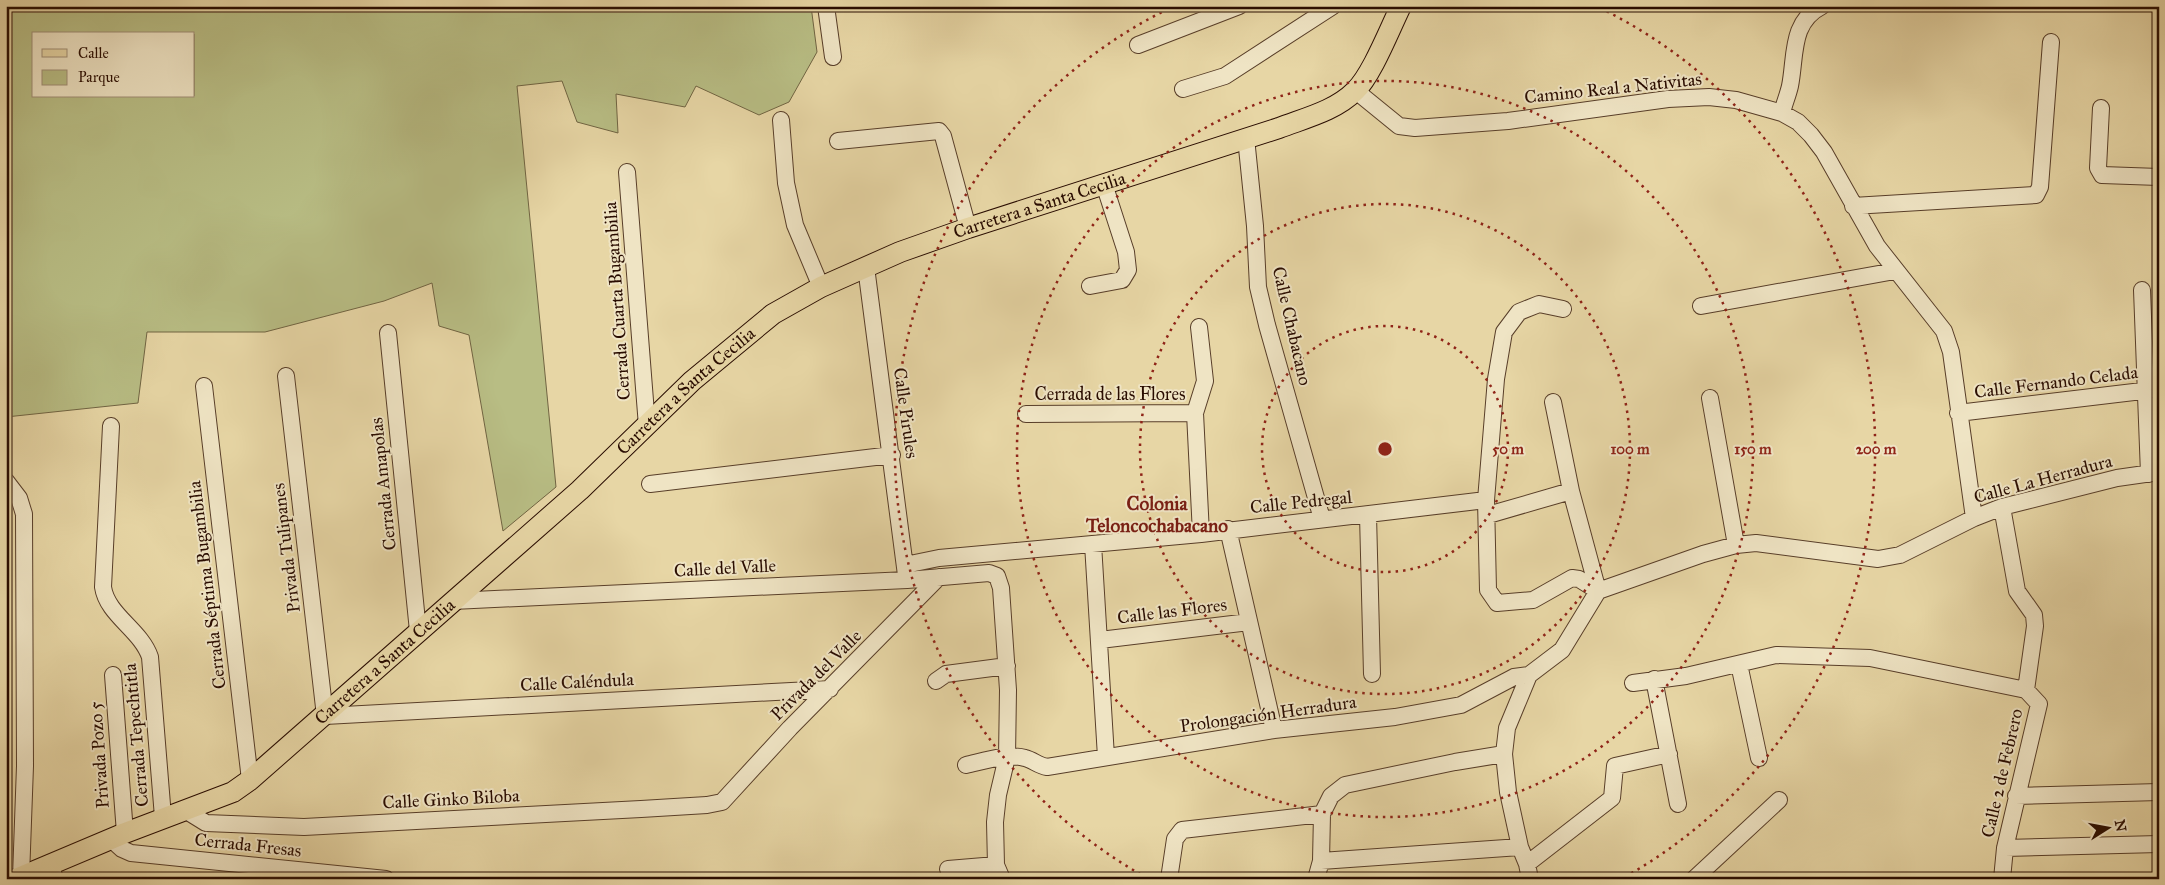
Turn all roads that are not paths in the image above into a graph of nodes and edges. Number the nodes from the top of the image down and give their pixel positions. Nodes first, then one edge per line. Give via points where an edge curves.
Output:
1 (826, 6) edge
2 (1239, 6) edge
3 (1332, 6) edge
4 (1401, 6) edge
5 (1822, 6) edge
6 (2051, 42) dead end
7 (1138, 45) dead end
8 (833, 57) dead end
9 (1183, 89) dead end
10 (1356, 91) junction
11 (2101, 108) dead end
12 (1782, 113) junction
13 (781, 120) dead end
14 (1246, 138) junction
15 (838, 141) dead end
16 (627, 172) dead end
17 (2159, 176) edge
18 (1104, 184) junction
19 (1853, 206) junction
20 (968, 228) junction
21 (866, 267) junction
22 (1895, 271) junction
23 (1090, 286) dead end
24 (822, 287) junction
25 (2142, 290) dead end
26 (1701, 306) dead end
27 (1563, 309) dead end
28 (1199, 327) dead end
29 (388, 333) dead end
30 (286, 376) dead end
31 (204, 386) dead end
32 (2152, 390) edge
33 (1710, 398) dead end
34 (1553, 402) dead end
35 (1195, 413) junction
36 (1958, 413) junction
37 (1026, 414) dead end
38 (111, 426) dead end
39 (647, 426) junction
40 (892, 455) junction
41 (2154, 473) edge
42 (6, 481) edge
43 (650, 484) dead end
44 (1572, 491) junction
45 (2002, 507) junction
46 (1487, 508) junction
47 (1368, 515) junction
48 (1974, 518) junction
49 (1322, 520) junction
50 (1228, 529) junction
51 (1201, 534) junction
52 (1093, 544) junction
53 (1736, 545) junction
54 (906, 572) junction
55 (939, 576) junction
56 (1598, 591) junction
57 (453, 601) junction
58 (1249, 622) junction
59 (418, 631) junction
60 (1100, 640) junction
61 (1739, 664) junction
62 (1007, 666) junction
63 (1372, 674) dead end
64 (113, 675) dead end
65 (1529, 675) junction
66 (1654, 679) junction
67 (936, 681) dead end
68 (1633, 683) dead end
69 (830, 689) junction
70 (2026, 690) junction
71 (325, 716) junction
72 (1274, 730) junction
73 (1504, 754) junction
74 (1669, 754) junction
75 (1008, 757) junction
76 (1106, 758) junction
77 (1759, 758) dead end
78 (966, 765) dead end
79 (250, 780) junction
80 (2159, 792) edge
81 (2016, 796) junction
82 (1778, 800) dead end
83 (722, 802) joint
84 (1678, 804) dead end
85 (185, 810) junction
86 (1322, 814) junction
87 (163, 817) junction
88 (118, 836) junction
89 (2159, 844) edge
90 (1520, 847) junction
91 (2005, 848) junction
92 (1321, 861) junction
93 (948, 869) dead end
94 (53, 871) edge
95 (999, 872) edge
96 (1529, 872) edge
97 (18, 878) edge
98 (386, 879) edge
99 (1169, 879) edge
100 (1316, 879) edge
101 (1694, 879) edge
102 (2002, 879) edge

1 - 8 street
2 - 7 street
3 - 9 street via 1225,76
4 - 10 main road, Carretera a Santa Cecilia via 1375,61
5 - 12 street via 1810,12 1802,23
6 - 19 street via 2040,187 2036,195
10 - 12 street, Camino Real a Nativitas via 1400,126 1415,128 1508,121 1668,99 1709,97 1736,100
10 - 14 main road, Carretera a Santa Cecilia via 1328,110
11 - 17 street via 2098,168 2102,175
12 - 19 street, Camino Real a Nativitas via 1798,122 1824,152
13 - 24 street via 786,182 795,226
14 - 18 main road, Carretera a Santa Cecilia
14 - 49 street, Calle Chabacano via 1258,287
15 - 20 street via 939,131
16 - 39 street, Cerrada Cuarta Bugambilia
18 - 20 main road, Carretera a Santa Cecilia
18 - 23 street via 1126,252 1128,270 1122,280
19 - 22 street, Camino Real a Nativitas
20 - 21 main road, Carretera a Santa Cecilia
21 - 24 main road, Carretera a Santa Cecilia
21 - 40 street, Calle Pirules
22 - 26 street
22 - 36 street, Camino Real a Nativitas via 1944,331 1951,352
24 - 39 main road, Carretera a Santa Cecilia via 760,324 692,381
25 - 32 street
27 - 46 street via 1539,304 1519,312 1504,332 1496,379
28 - 35 street, Cerrada de las Flores via 1205,382
29 - 59 street, Cerrada Amapolas
30 - 71 street, Privada Tulipanes
31 - 79 street, Cerrada Séptima Bugambilia
32 - 36 street, Calle Fernando Celada
32 - 41 street
33 - 53 street
34 - 44 street
35 - 37 street, Cerrada de las Flores
35 - 51 street, Cerrada de las Flores
36 - 48 street, Camino Real a Nativitas
38 - 87 street, Cerrada Tepechtitla via 103,587 105,597 146,646 150,657
39 - 57 main road, Carretera a Santa Cecilia via 580,490
40 - 43 street
40 - 54 street, Calle Pirules
41 - 45 street, Calle La Herradura via 2118,478
42 - 97 street via 19,498 24,514 25,766
44 - 46 street, Calle Pedregal
44 - 56 street
45 - 48 street, Calle La Herradura
45 - 70 street, Calle 2 de Febrero via 2017,591 2035,620
46 - 47 street, Calle Pedregal
46 - 56 street via 1488,590 1497,603 1533,600 1572,578
47 - 49 street, Calle Pedregal
47 - 63 street
48 - 53 street, Calle La Herradura via 1900,555 1878,559 1756,543
49 - 50 street, Calle Pedregal
50 - 51 street, Calle Pedregal
50 - 58 street
51 - 52 street, Calle Pedregal
52 - 54 street, Calle Pedregal via 939,558
52 - 60 street
53 - 56 street, Calle La Herradura
54 - 55 street, Calle del Valle
54 - 57 street, Calle del Valle
55 - 62 street, Calle del Valle via 989,573 997,576 1001,588
55 - 69 street, Privada del Valle
56 - 65 street via 1562,650
57 - 59 main road, Carretera a Santa Cecilia
58 - 60 street, Calle las Flores
58 - 72 street
59 - 71 main road, Carretera a Santa Cecilia
60 - 76 street
61 - 66 street via 1686,676
61 - 70 street via 1776,654 1870,658
61 - 77 street
62 - 67 street via 946,674
62 - 75 street
64 - 88 street, Privada Pozo 5
65 - 72 street, Prolongación Herradura via 1514,677 1461,705 1395,717
65 - 73 street via 1506,728
66 - 68 street
66 - 74 street
69 - 71 street, Calle Caléndula
69 - 83 street, Privada del Valle
70 - 81 street, Calle 2 de Febrero via 2038,704
71 - 79 main road, Carretera a Santa Cecilia
72 - 76 street, Prolongación Herradura
73 - 86 street via 1345,785 1331,796
73 - 90 street
74 - 84 street
74 - 96 street via 1615,766 1612,798
75 - 76 street, Prolongación Herradura via 1024,758 1048,767
75 - 78 street
75 - 95 street via 997,804
79 - 85 main road, Carretera a Santa Cecilia via 233,792
80 - 81 street
81 - 91 street, Calle 2 de Febrero
82 - 101 street
83 - 85 street, Calle Ginko Biloba via 304,827 206,823
85 - 87 main road, Carretera a Santa Cecilia
86 - 92 street
86 - 99 street via 1182,830 1175,839
87 - 88 main road, Carretera a Santa Cecilia
88 - 94 main road, Carretera a Santa Cecilia
88 - 98 street, Cerrada Fresas via 122,849 131,854
89 - 91 street
90 - 92 street
90 - 96 street
91 - 102 street, Calle 2 de Febrero
92 - 100 street
93 - 95 street
94 - 97 main road, Carretera a Santa Cecilia

